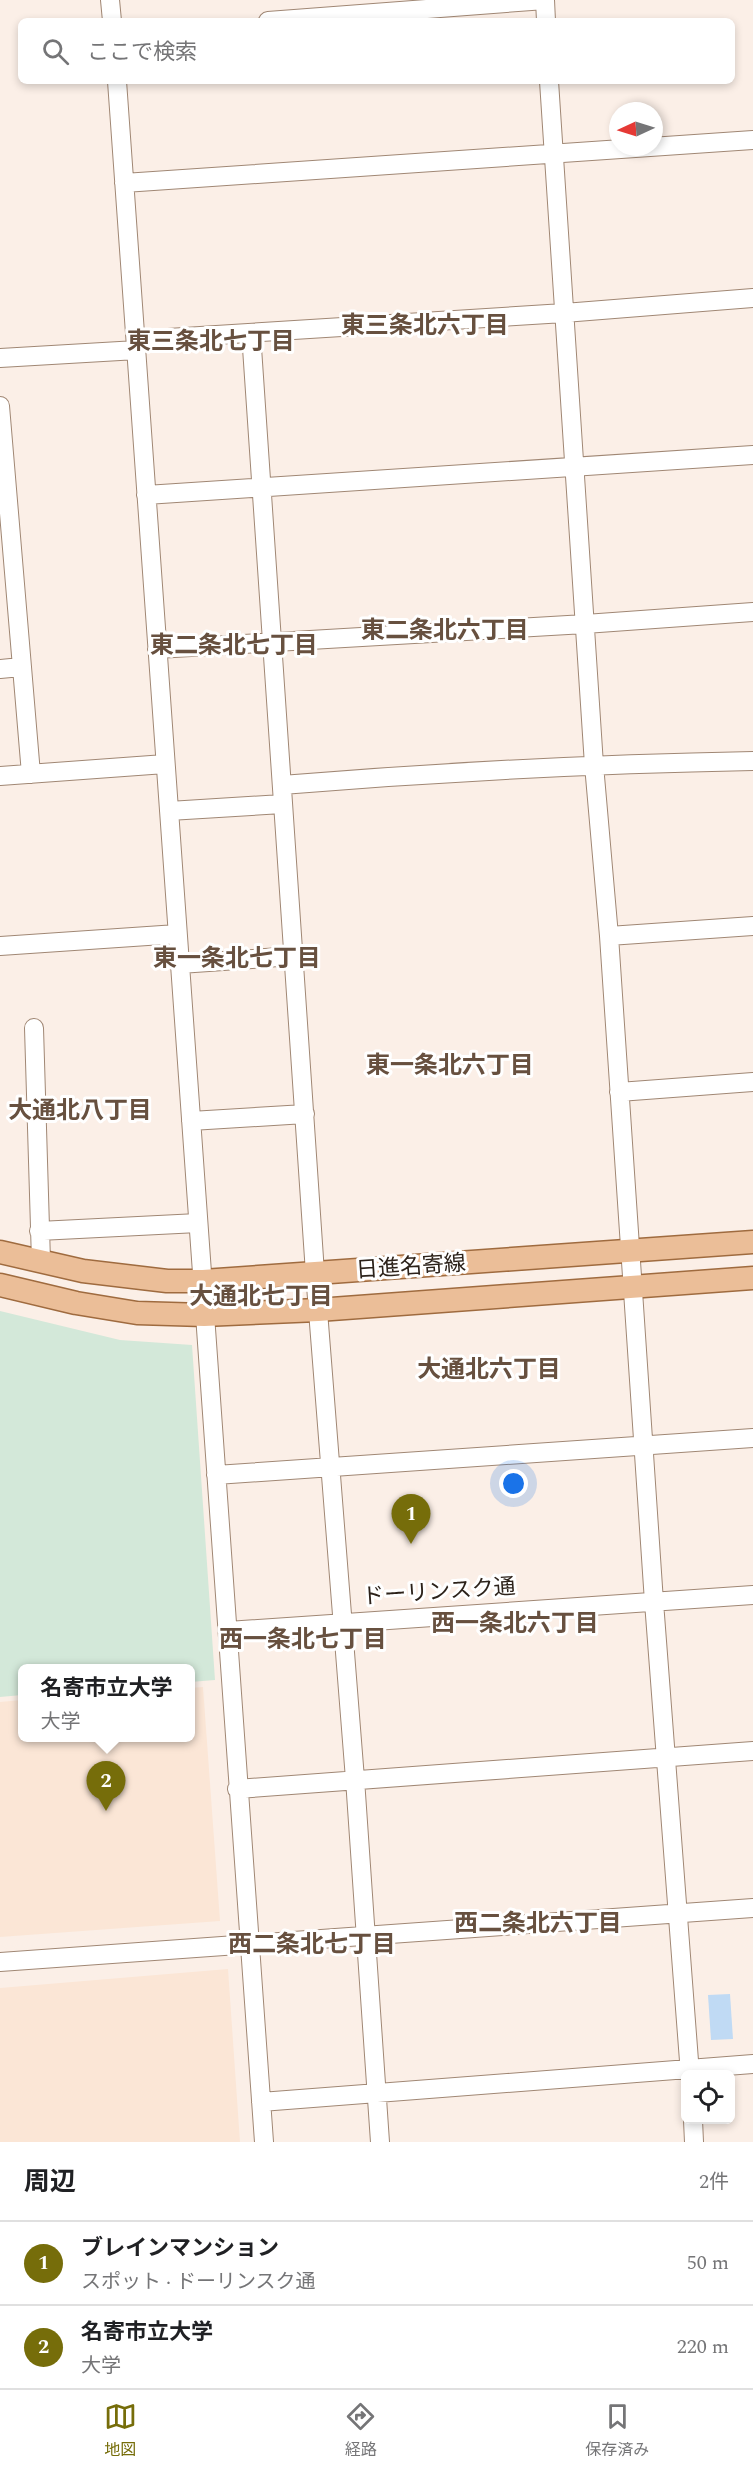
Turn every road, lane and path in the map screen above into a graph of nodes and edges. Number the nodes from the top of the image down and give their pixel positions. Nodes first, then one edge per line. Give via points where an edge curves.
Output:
1 (110, 0) edge
2 (545, 0) edge
3 (112, 18) edge
4 (308, 18) edge
5 (546, 18) edge
6 (117, 84) edge
7 (549, 84) edge
8 (753, 140) edge
9 (554, 154) junction
10 (124, 183) junction
11 (753, 298) edge
12 (564, 313) junction
13 (251, 333) junction
14 (136, 345) junction
15 (0, 358) edge
16 (0, 406) edge
17 (753, 455) edge
18 (574, 468) junction
19 (261, 489) junction
20 (147, 495) junction
21 (753, 612) edge
22 (585, 624) junction
23 (271, 643) junction
24 (157, 649) junction
25 (21, 667) junction
26 (0, 669) edge
27 (753, 761) edge
28 (165, 764) junction
29 (594, 765) junction
30 (31, 774) junction
31 (0, 777) edge
32 (282, 785) junction
33 (282, 804) junction
34 (169, 811) junction
35 (753, 926) edge
36 (177, 934) junction
37 (609, 936) junction
38 (0, 946) edge
39 (294, 957) junction
40 (180, 964) junction
41 (34, 1028) dead end
42 (753, 1082) edge
43 (619, 1092) junction
44 (305, 1114) junction
45 (191, 1121) junction
46 (198, 1222) junction
47 (39, 1231) junction
48 (753, 1242) edge
49 (630, 1251) junction
50 (0, 1252) edge
51 (41, 1260) junction
52 (315, 1273) junction
53 (753, 1278) edge
54 (203, 1281) junction
55 (0, 1286) edge
56 (632, 1288) junction
57 (318, 1310) junction
58 (204, 1315) junction
59 (753, 1438) edge
60 (643, 1445) junction
61 (330, 1467) junction
62 (216, 1475) junction
63 (753, 1595) edge
64 (654, 1602) junction
65 (342, 1622) junction
66 (228, 1631) junction
67 (753, 1751) edge
68 (666, 1758) junction
69 (355, 1779) junction
70 (237, 1789) junction
71 (753, 1908) edge
72 (677, 1913) junction
73 (365, 1936) junction
74 (248, 1945) junction
75 (0, 1962) edge
76 (753, 2064) edge
77 (690, 2070) edge
78 (699, 2070) edge
79 (681, 2072) edge
80 (376, 2094) junction
81 (261, 2102) junction
82 (693, 2124) edge
83 (264, 2142) edge
84 (380, 2142) edge
85 (694, 2142) edge

1 - 3 street
2 - 4 street
2 - 5 street
6 - 10 street
7 - 9 street
8 - 9 street
9 - 10 street
9 - 12 street
10 - 14 street
11 - 12 street
12 - 13 street
12 - 18 street
13 - 14 street
13 - 19 street
14 - 15 street
14 - 20 street
16 - 25 street
17 - 18 street
18 - 19 street
18 - 22 street
19 - 20 street
19 - 23 street
20 - 24 street
21 - 22 street
22 - 23 street
22 - 29 street
23 - 24 street
23 - 32 street
24 - 28 street
25 - 26 street
25 - 30 street
27 - 29 street
28 - 30 street
28 - 34 street
29 - 32 street
29 - 37 street
30 - 31 street
32 - 33 street
33 - 34 street
33 - 39 street
34 - 36 street
35 - 37 street
36 - 38 street
36 - 40 street
37 - 43 street
39 - 40 street
39 - 44 street
40 - 45 street
41 - 47 street
42 - 43 street
43 - 49 street
44 - 45 street
44 - 52 street
45 - 46 street
46 - 47 street
46 - 54 street
47 - 51 street
48 - 49 main road, 日進名寄線
49 - 52 main road, 日進名寄線
49 - 56 street
50 - 51 main road, 日進名寄線
51 - 54 main road, 日進名寄線 via 83,1271
52 - 54 main road, 日進名寄線
52 - 57 street
53 - 56 main road, 日進名寄線
54 - 58 street
55 - 58 main road, 日進名寄線 via 137,1313
56 - 57 main road, 日進名寄線
56 - 60 street
57 - 58 main road, 日進名寄線
57 - 61 street
58 - 62 street
59 - 60 street
60 - 61 street
60 - 64 street
61 - 62 street
61 - 65 street
62 - 66 street
63 - 64 street, ドーリンスク通
64 - 65 street, ドーリンスク通
64 - 68 street
65 - 66 street, ドーリンスク通
65 - 69 street
66 - 70 street
67 - 68 street
68 - 69 street
68 - 72 street
69 - 70 street
69 - 73 street
70 - 74 street
71 - 72 street
72 - 73 street
72 - 77 street
73 - 74 street
73 - 80 street
74 - 75 street
74 - 81 street
76 - 78 street
79 - 80 street
80 - 81 street
80 - 84 street
81 - 83 street
82 - 85 street

